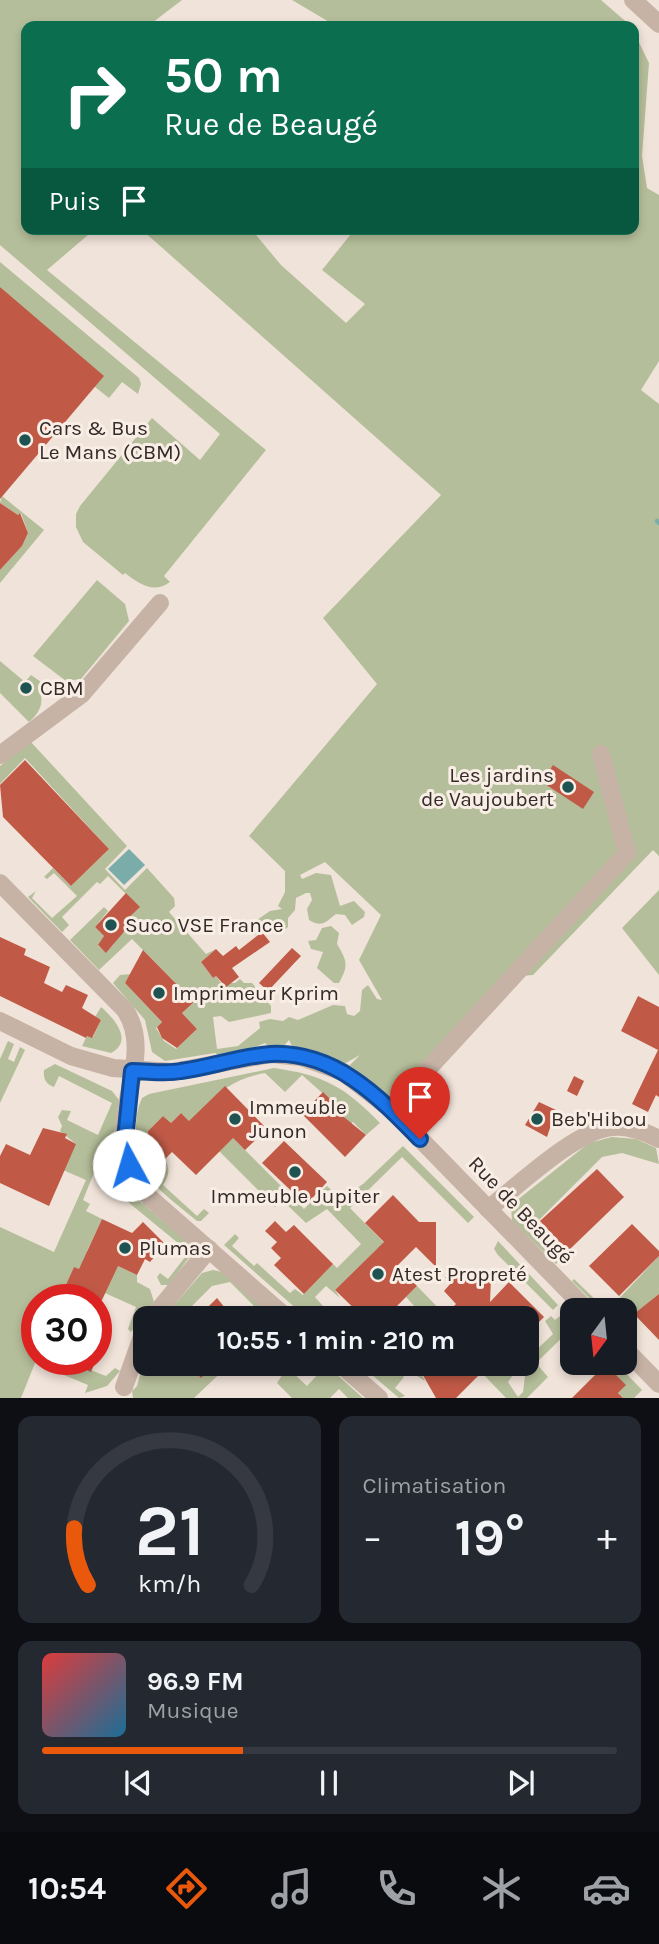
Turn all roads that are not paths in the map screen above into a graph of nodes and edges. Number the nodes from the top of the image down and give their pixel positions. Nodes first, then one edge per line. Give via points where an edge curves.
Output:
1 (633, 0) edge
2 (659, 24) edge
3 (160, 603) dead end
4 (601, 754) dead end
5 (0, 755) edge
6 (0, 883) edge
7 (0, 1021) edge
8 (132, 1071) junction
9 (391, 1109) junction
10 (659, 1139) edge
11 (488, 1209) junction
12 (209, 1249) junction
13 (575, 1298) edge
14 (162, 1306) edge
15 (273, 1306) edge
16 (637, 1361) edge
17 (133, 1362) edge
18 (354, 1376) edge
19 (659, 1384) edge
20 (124, 1387) dead end
21 (379, 1398) edge

1 - 2 street
3 - 5 street via 82,694
4 - 9 street via 627,853
6 - 8 street via 125,1010 138,1038
7 - 8 street, Rue de Beaugé via 71,1056
8 - 9 street, Rue de Beaugé via 183,1071 271,1054 301,1057 343,1072
8 - 12 street via 124,1149 129,1165 150,1198
9 - 11 street, Rue de Beaugé
10 - 11 street via 613,1126 585,1133
11 - 13 street, Rue de Beaugé
12 - 14 street
12 - 15 street
16 - 19 street
17 - 20 street
18 - 21 street

